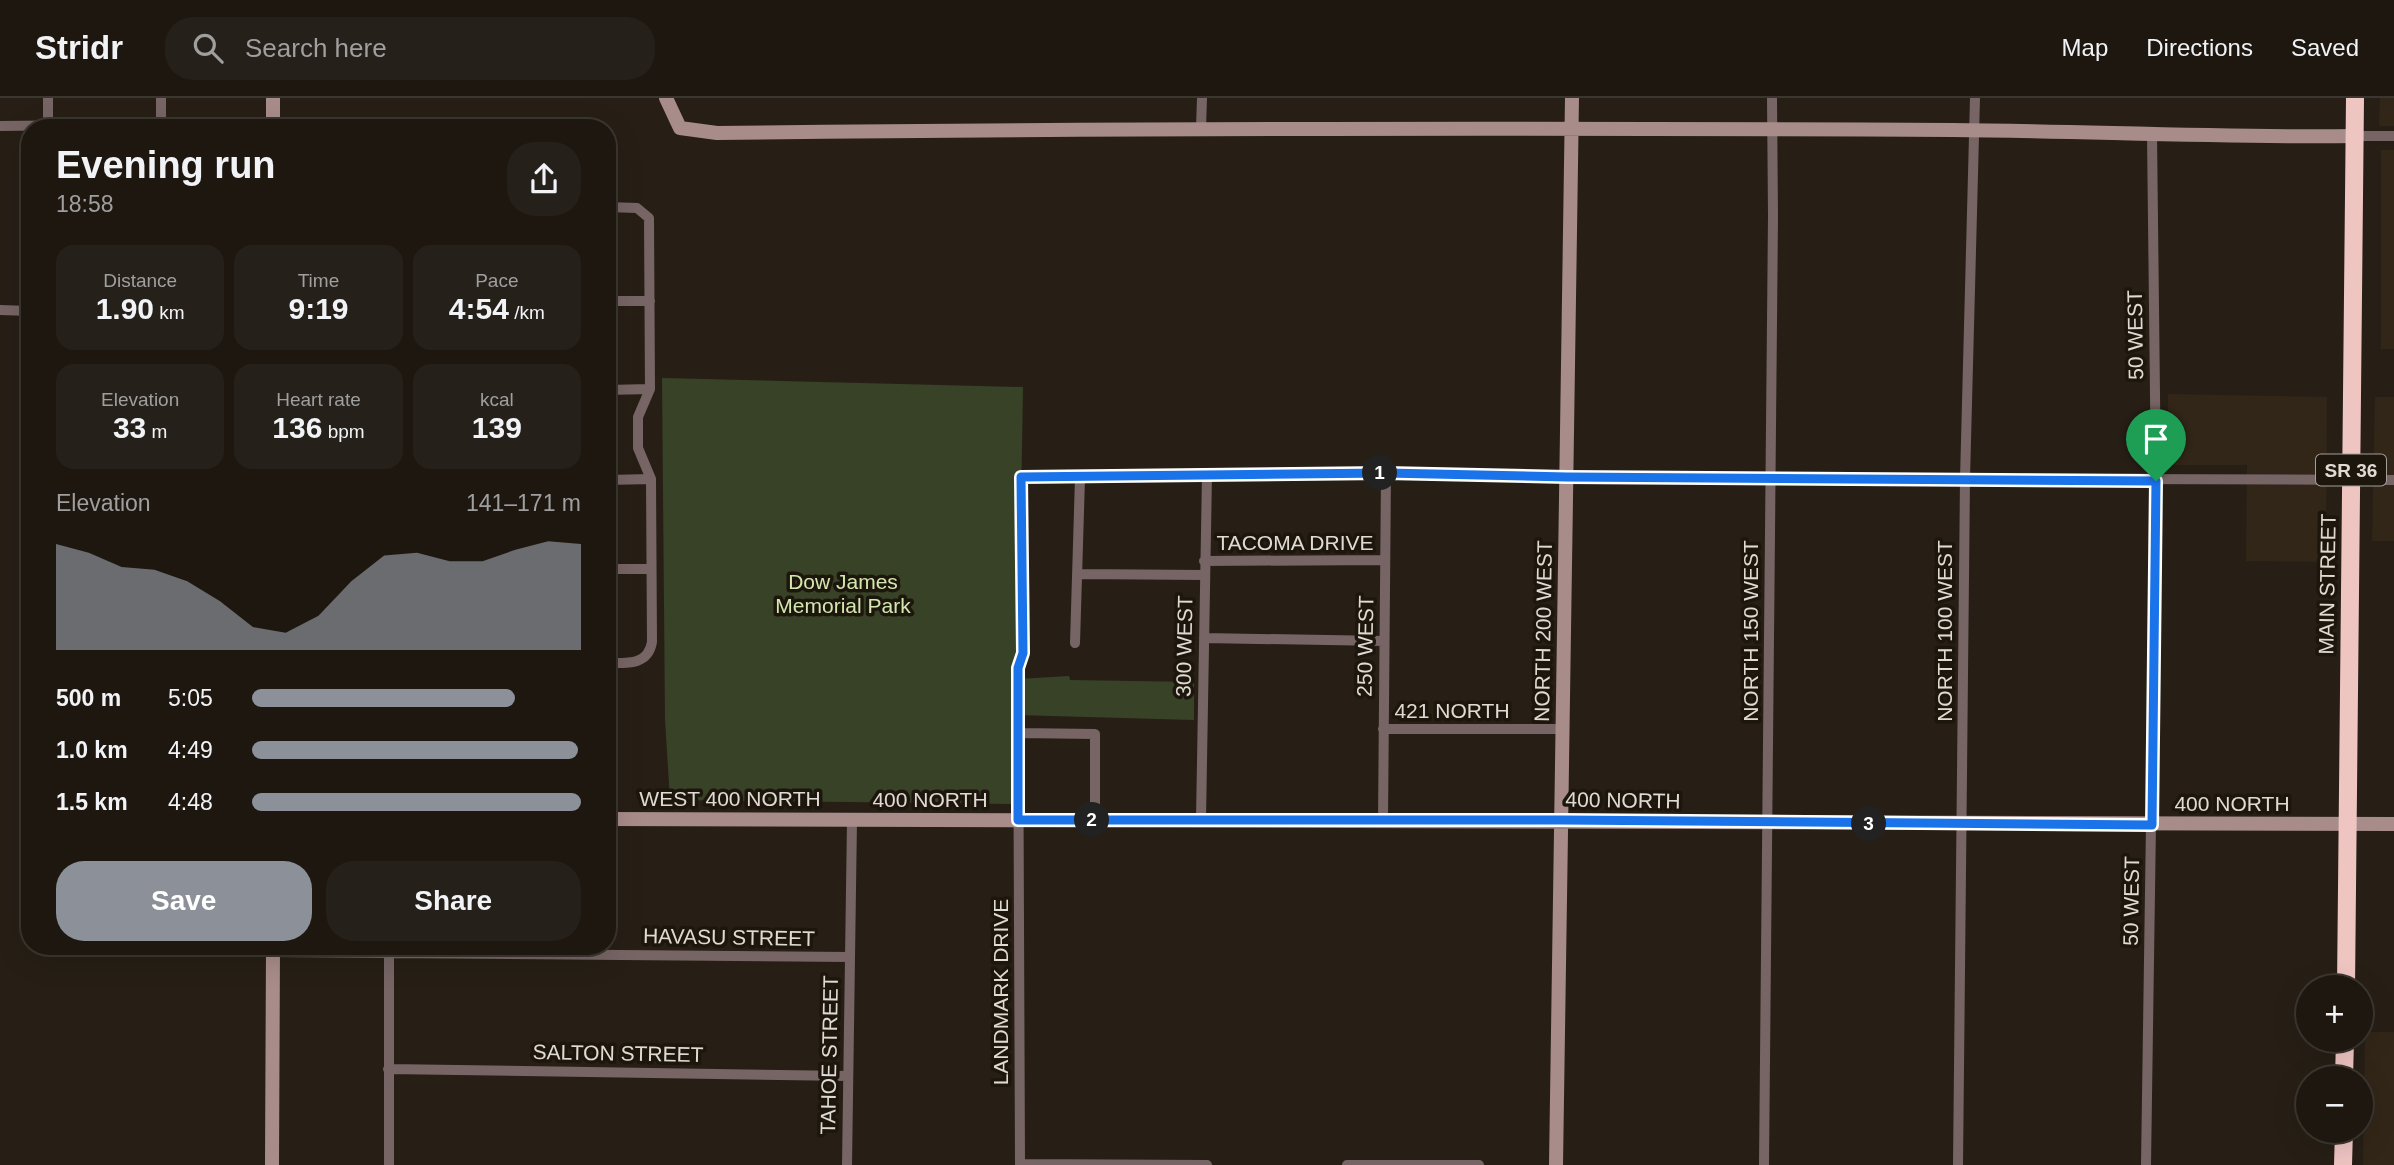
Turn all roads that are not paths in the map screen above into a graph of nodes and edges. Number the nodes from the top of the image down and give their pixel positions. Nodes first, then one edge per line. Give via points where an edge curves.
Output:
1 (48, 98) edge
2 (161, 98) edge
3 (273, 98) edge
4 (666, 98) edge
5 (1202, 98) edge
6 (1572, 98) edge
7 (1772, 98) edge
8 (1975, 98) edge
9 (2356, 98) edge
10 (48, 119) edge
11 (161, 119) edge
12 (273, 119) edge
13 (0, 127) edge
14 (21, 127) edge
15 (1201, 128) junction
16 (1572, 131) junction
17 (1772, 131) junction
18 (1975, 131) junction
19 (2152, 134) junction
20 (2355, 136) junction
21 (2394, 136) edge
22 (616, 207) edge
23 (616, 301) edge
24 (650, 301) junction
25 (0, 310) edge
26 (21, 311) edge
27 (650, 389) junction
28 (616, 390) edge
29 (1386, 473) junction
30 (1208, 474) junction
31 (1567, 477) junction
32 (1770, 477) junction
33 (1080, 478) junction
34 (1965, 479) junction
35 (616, 480) edge
36 (651, 480) junction
37 (2351, 480) junction
38 (2394, 480) edge
39 (2156, 481) junction
40 (1204, 561) junction
41 (1385, 561) junction
42 (616, 569) edge
43 (651, 569) junction
44 (1078, 575) junction
45 (1204, 575) junction
46 (1204, 638) junction
47 (1384, 641) junction
48 (1075, 643) dead end
49 (616, 662) edge
50 (1383, 729) junction
51 (1563, 729) junction
52 (1018, 733) junction
53 (616, 819) edge
54 (1201, 819) junction
55 (852, 820) junction
56 (1018, 820) junction
57 (1095, 820) junction
58 (1383, 820) junction
59 (1562, 820) junction
60 (1768, 823) junction
61 (1962, 824) junction
62 (2347, 824) junction
63 (2394, 824) edge
64 (2152, 825) junction
65 (272, 955) edge
66 (388, 955) edge
67 (616, 955) edge
68 (850, 957) junction
69 (2346, 975) edge
70 (388, 1069) junction
71 (848, 1076) junction
72 (2344, 1143) edge
73 (1020, 1164) edge
74 (1139, 1164) edge
75 (272, 1165) edge
76 (389, 1165) edge
77 (847, 1165) edge
78 (1207, 1165) edge
79 (1347, 1165) edge
80 (1479, 1165) edge
81 (1556, 1165) edge
82 (1764, 1165) edge
83 (1958, 1165) edge
84 (2146, 1165) edge
85 (2343, 1165) edge

1 - 10 street
2 - 11 street
3 - 12 street
4 - 15 street via 680,128 717,133
5 - 15 street
6 - 16 street, NORTH 200 WEST
7 - 17 street, NORTH 150 WEST
8 - 18 street, NORTH 100 WEST
9 - 20 highway, MAIN STREET / SR 36
13 - 14 street
15 - 16 street
16 - 17 street
16 - 31 street, NORTH 200 WEST
17 - 18 street
17 - 32 street, NORTH 150 WEST
18 - 19 street
18 - 34 street, NORTH 100 WEST
19 - 20 street
19 - 39 street, 50 WEST
20 - 21 street
20 - 37 highway, MAIN STREET / SR 36
22 - 24 street via 644,212 649,226
23 - 24 street
24 - 27 street
25 - 26 street
27 - 28 street
27 - 36 street via 638,417 638,448
29 - 30 street
29 - 31 street
29 - 41 street, 250 WEST
30 - 33 street
30 - 40 street, 300 WEST
31 - 32 street
31 - 51 street, NORTH 200 WEST
32 - 34 street
32 - 60 street, NORTH 150 WEST
33 - 44 street
33 - 52 street, LANDMARK DRIVE via 1021,477 1023,653 1018,668
34 - 39 street
34 - 61 street, NORTH 100 WEST
35 - 36 street
36 - 43 street
37 - 38 street
37 - 39 street
37 - 62 highway, MAIN STREET / SR 36
39 - 64 street, 50 WEST
40 - 41 street, TACOMA DRIVE
40 - 45 street, 300 WEST
41 - 47 street, 250 WEST
42 - 43 street
43 - 49 street via 650,649 640,660
44 - 45 street
44 - 48 street
45 - 46 street, 300 WEST
46 - 47 street
46 - 54 street, 300 WEST
47 - 50 street, 250 WEST
50 - 51 street, 421 NORTH
50 - 58 street, 250 WEST
51 - 59 street, NORTH 200 WEST
52 - 56 street, LANDMARK DRIVE
52 - 57 street via 1096,734
53 - 55 street, WEST 400 NORTH
54 - 57 street, 400 NORTH
54 - 58 street, 400 NORTH
55 - 56 street, 400 NORTH
55 - 68 street, TAHOE STREET
56 - 57 street, 400 NORTH
56 - 73 street, LANDMARK DRIVE
58 - 59 street, 400 NORTH
59 - 60 street, 400 NORTH
59 - 81 street, NORTH 200 WEST
60 - 61 street, 400 NORTH
60 - 82 street, NORTH 150 WEST
61 - 64 street, 400 NORTH
61 - 83 street, NORTH 100 WEST
62 - 63 street, 400 NORTH
62 - 64 street, 400 NORTH
62 - 69 highway, MAIN STREET / SR 36
64 - 84 street, 50 WEST
65 - 75 street
66 - 70 street
67 - 68 street, HAVASU STREET
68 - 71 street, TAHOE STREET
70 - 71 street, SALTON STREET
70 - 76 street
71 - 77 street, TAHOE STREET
72 - 85 highway
73 - 74 street
74 - 78 street
79 - 80 street

